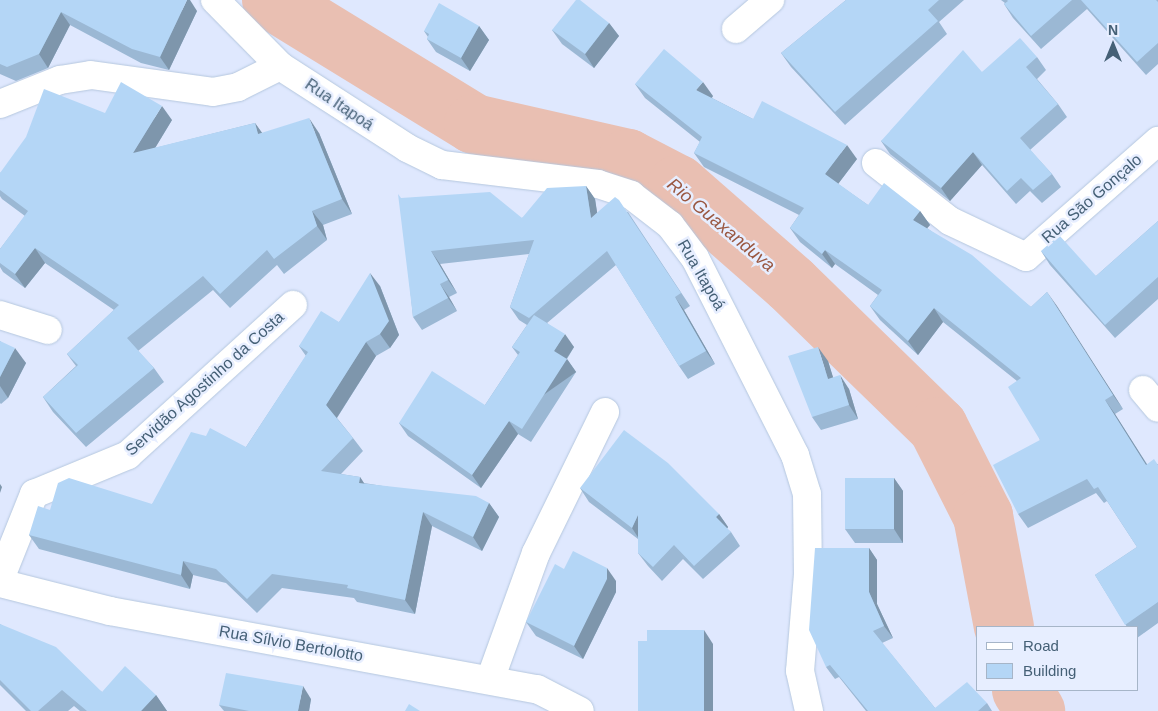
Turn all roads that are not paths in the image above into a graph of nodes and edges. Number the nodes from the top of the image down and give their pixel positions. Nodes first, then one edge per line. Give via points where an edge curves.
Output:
1 (215, 0) edge
2 (770, 0) edge
3 (736, 29) dead end
4 (280, 66) junction
5 (0, 104) edge
6 (1158, 141) edge
7 (876, 163) dead end
8 (293, 305) dead end
9 (0, 315) edge
10 (48, 330) dead end
11 (605, 412) dead end
12 (0, 579) edge
13 (0, 583) edge
14 (490, 680) junction
15 (580, 711) edge
16 (809, 711) edge

1 - 4 street, Rua Itapoá
2 - 3 street
4 - 5 street via 238,87 213,92 91,75 60,80
4 - 16 street, Rua Itapoá via 367,124 442,165 598,184 632,195 670,225 695,258 774,412 795,455 807,494 808,574 800,670
6 - 7 street, Rua São Gonçalo via 1026,257 950,221
8 - 12 street, Servidão Agostinho da Costa via 128,455 34,494
9 - 10 street
11 - 14 street via 536,553
13 - 14 street, Rua Sílvio Bertolotto via 110,611
14 - 15 street, Rua Sílvio Bertolotto via 537,689

